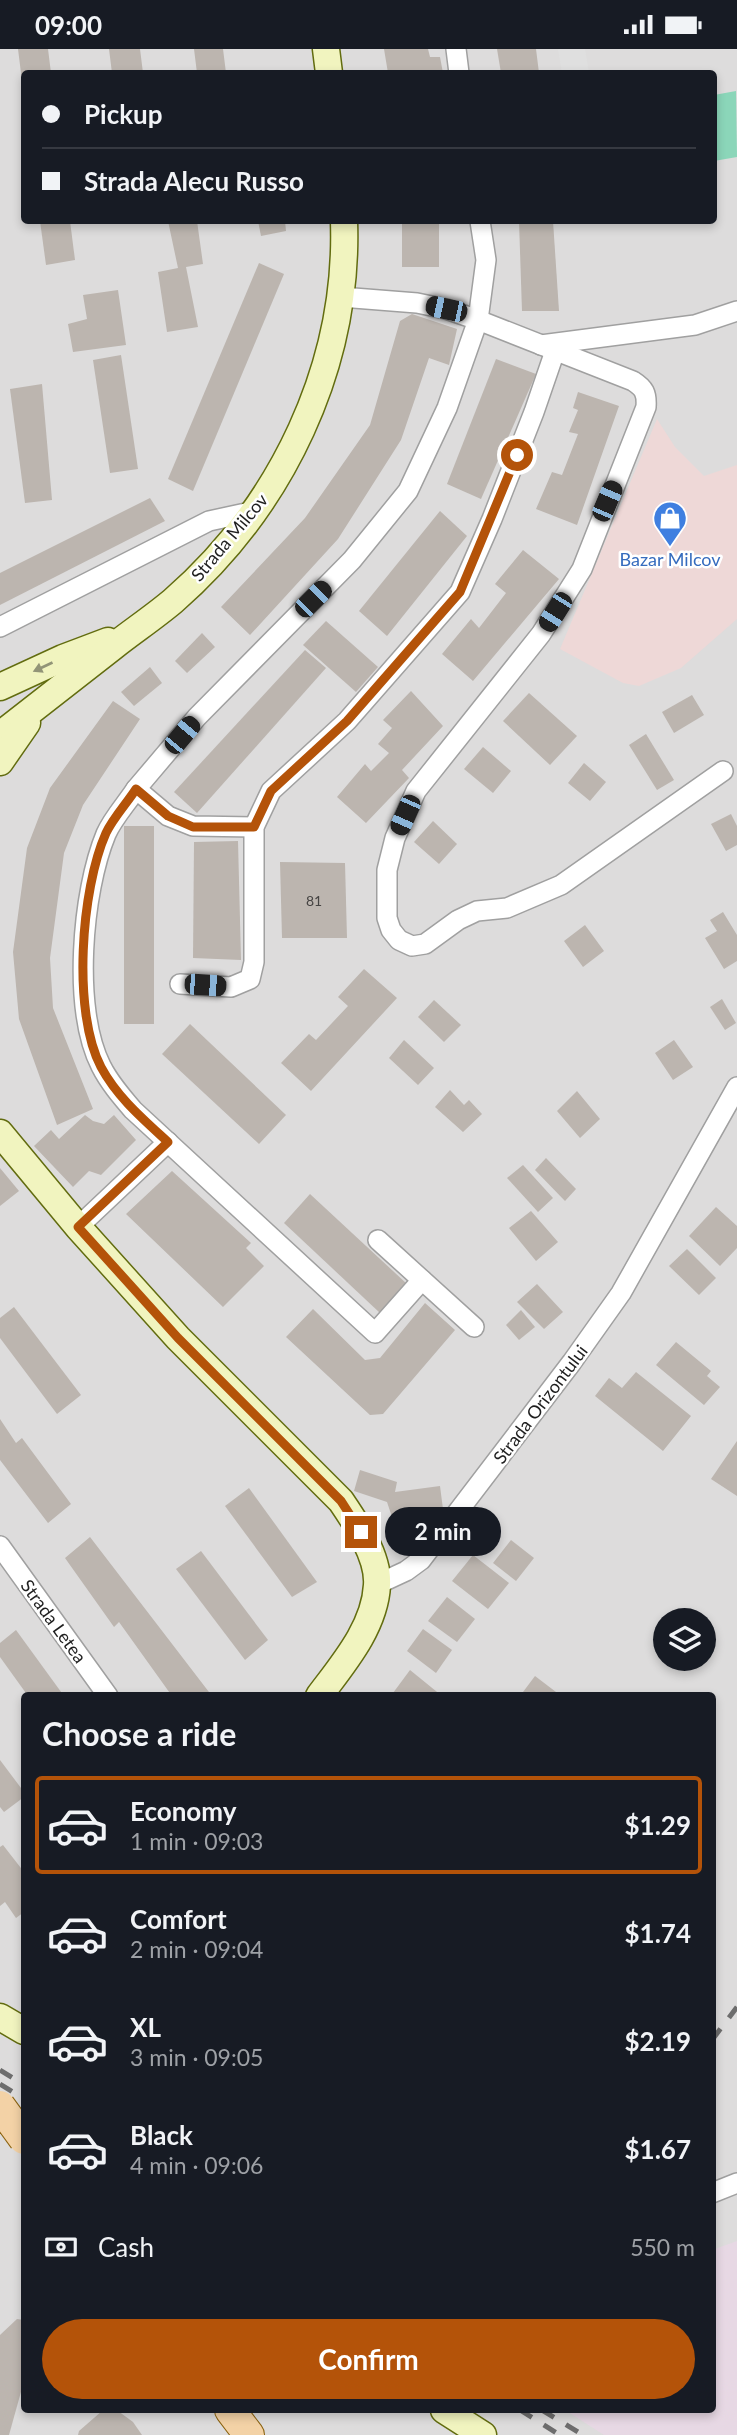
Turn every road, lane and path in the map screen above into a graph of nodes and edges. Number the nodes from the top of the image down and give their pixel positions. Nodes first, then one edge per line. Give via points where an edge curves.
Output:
1 (326, 49) edge
2 (456, 49) edge
3 (329, 70) edge
4 (459, 70) edge
5 (344, 224) edge
6 (480, 224) edge
7 (341, 297) junction
8 (737, 311) edge
9 (478, 320) junction
10 (548, 348) junction
11 (255, 511) junction
12 (0, 627) edge
13 (130, 634) junction
14 (0, 687) edge
15 (43, 701) junction
16 (0, 735) edge
17 (0, 762) edge
18 (723, 771) dead end
19 (136, 789) junction
20 (254, 827) junction
21 (180, 984) dead end
22 (737, 1087) edge
23 (0, 1133) edge
24 (168, 1142) junction
25 (78, 1227) junction
26 (378, 1240) dead end
27 (422, 1280) junction
28 (474, 1327) dead end
29 (0, 1546) edge
30 (378, 1584) junction
31 (105, 1692) edge
32 (322, 1692) edge
33 (0, 2017) edge
34 (21, 2029) edge
35 (0, 2106) edge
36 (0, 2113) edge
37 (21, 2127) edge
38 (21, 2135) edge
39 (737, 2183) edge
40 (716, 2191) edge
41 (232, 2413) edge
42 (449, 2413) edge
43 (249, 2435) edge
44 (483, 2435) edge

1 - 3 street
2 - 4 street
5 - 7 street, Strada Milcov
6 - 9 street via 486,260
7 - 9 street via 417,303
7 - 11 street, Strada Milcov via 317,395 279,474
8 - 10 street via 695,324
9 - 10 street
9 - 19 street via 447,408 408,491 352,560 197,717
10 - 18 street via 643,387 646,407 582,569 541,634 416,791 395,838 387,870 391,930 412,946 425,944 477,911 507,908 561,885
10 - 20 street via 534,412 460,592 347,721 271,791
11 - 12 street via 209,521
11 - 13 street, Strada Milcov via 201,574
13 -> 14 street
13 - 15 street, Strada Milcov
15 - 16 street, Strada Milcov
15 - 17 street
19 - 20 street via 168,816 193,827
19 - 24 street via 107,831 93,871 86,906 84,1007 100,1066 114,1089
20 - 21 street via 254,962 250,979 231,987
22 - 30 street, Strada Orizontului via 621,1293 572,1362 421,1560
23 - 25 street
24 - 25 street
24 - 27 street via 375,1333
25 - 30 street via 178,1338 341,1501 361,1532
26 - 27 street
27 - 28 street
29 - 31 street, Strada Letea
30 - 32 street via 359,1639
33 - 34 street
35 - 38 main road, bridge
36 - 37 street
39 - 40 street
41 - 43 main road
42 - 44 street

